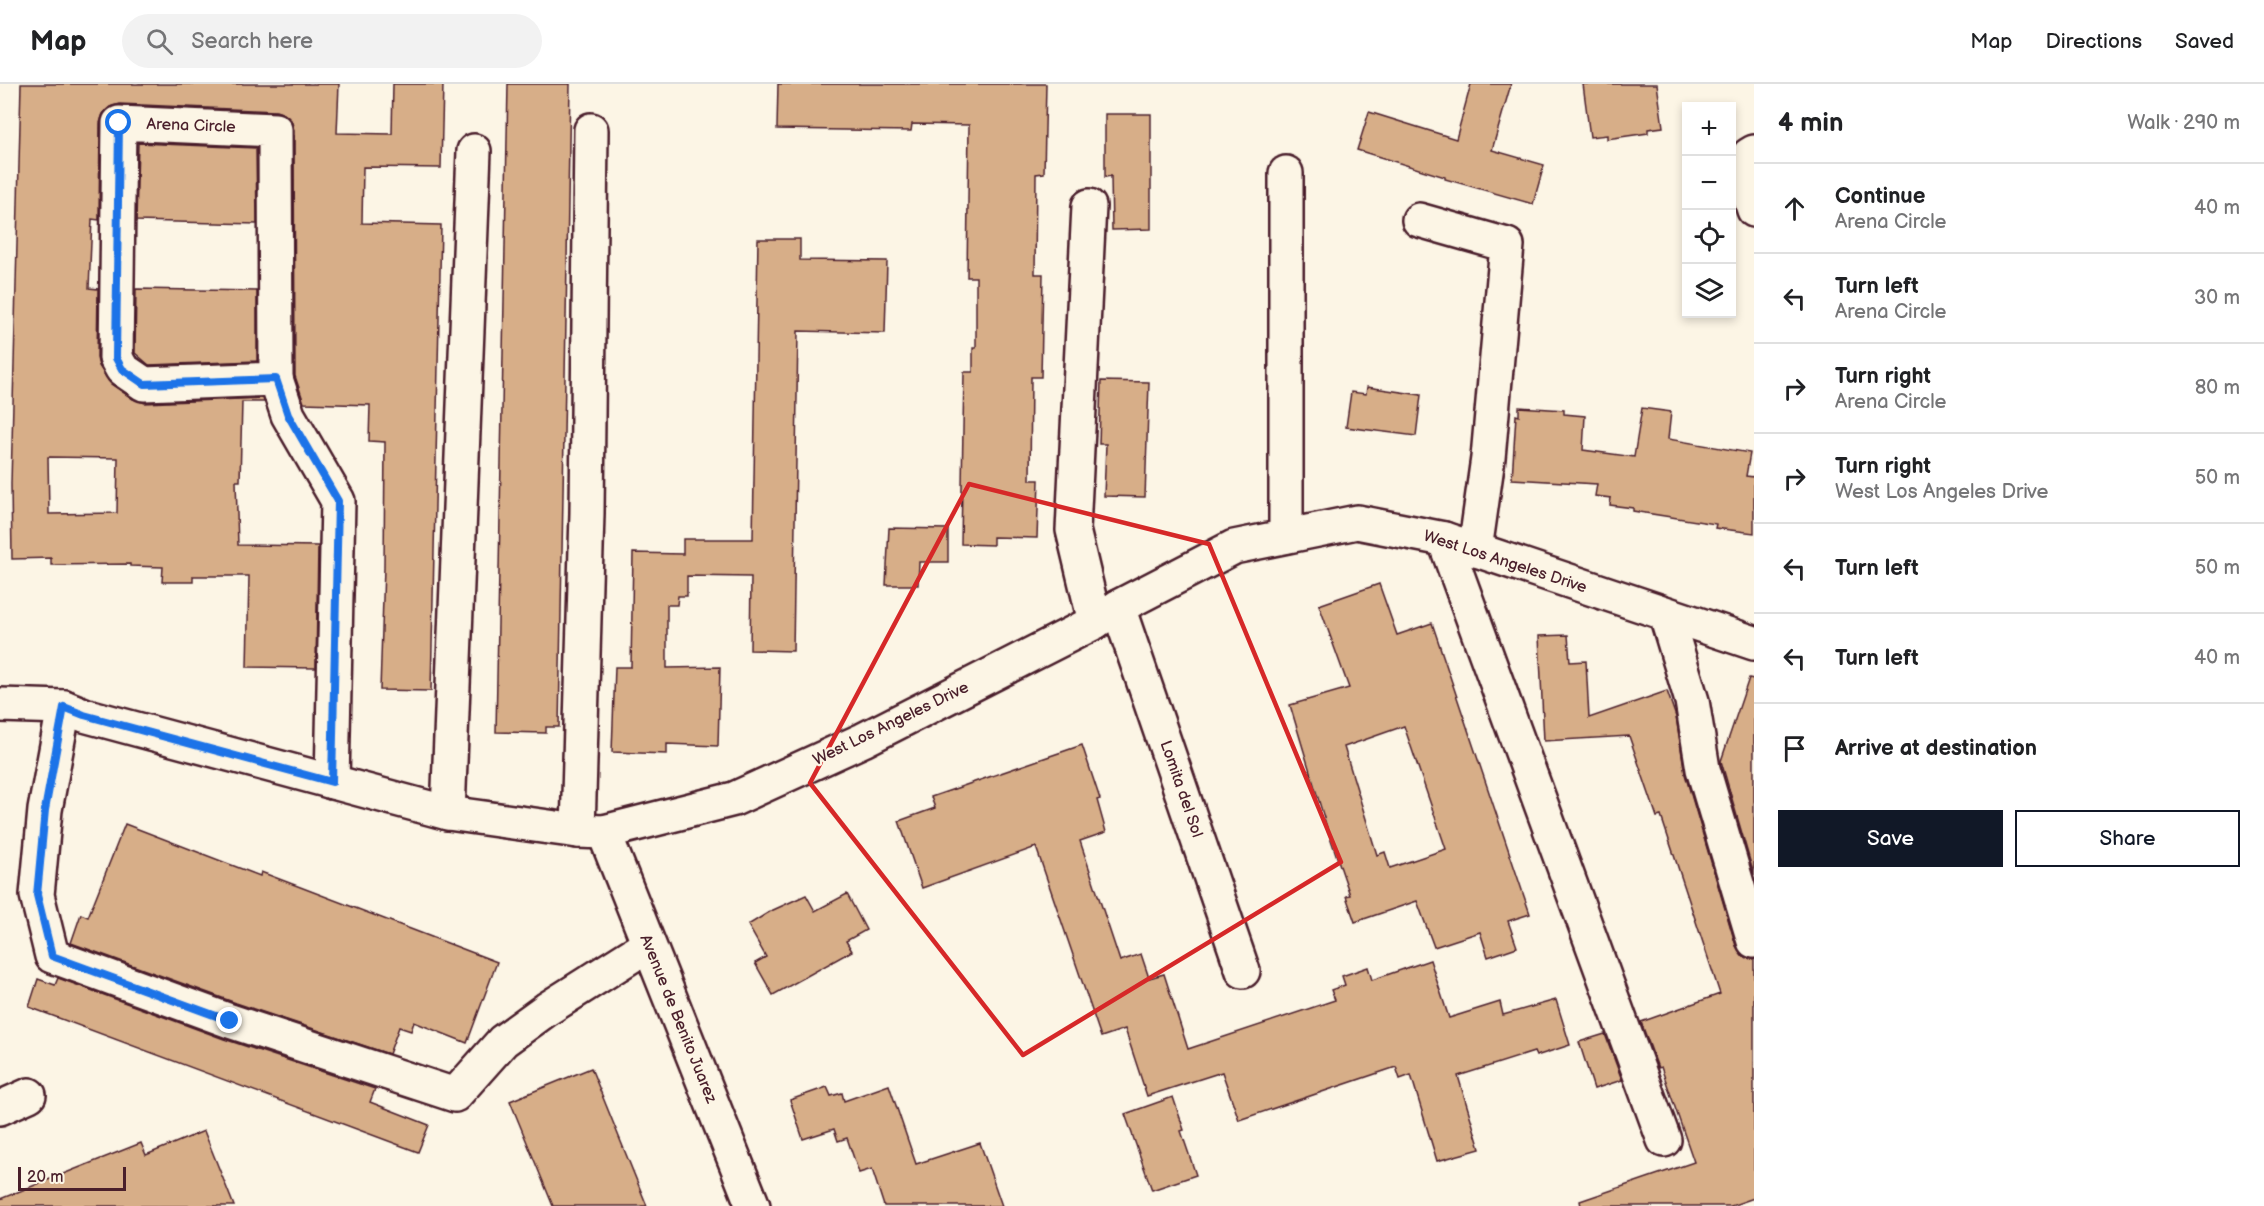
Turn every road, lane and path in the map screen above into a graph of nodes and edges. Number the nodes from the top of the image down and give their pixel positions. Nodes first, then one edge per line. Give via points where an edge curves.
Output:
1 (591, 130) dead end
2 (474, 151) dead end
3 (1754, 152) edge
4 (1286, 173) dead end
5 (1089, 206) dead end
6 (1754, 210) edge
7 (1419, 220) dead end
8 (276, 379) junction
9 (1286, 536) junction
10 (1460, 544) junction
11 (1106, 614) junction
12 (1666, 615) junction
13 (1754, 643) edge
14 (0, 705) edge
15 (64, 707) junction
16 (332, 782) junction
17 (448, 813) junction
18 (591, 831) junction
19 (1754, 941) edge
20 (648, 945) junction
21 (1243, 971) dead end
22 (1664, 1140) dead end
23 (753, 1206) edge

1 - 18 street via 587,513
2 - 17 street
3 - 6 street via 1749,155 1746,185
4 - 9 street
5 - 11 street, Lomita del Sol via 1073,530
7 - 10 street via 1507,245 1488,458
8 - 8 street, Arena Circle via 275,130 119,123 116,358 122,369 144,384
8 - 16 street, Arena Circle via 288,415 338,501
9 - 10 street, West Los Angeles Drive via 1357,522
9 - 11 street, West Los Angeles Drive via 1234,547
10 - 12 street, West Los Angeles Drive
10 - 22 street
11 - 18 street, West Los Angeles Drive via 863,740 734,799
11 - 21 street, Lomita del Sol
12 - 13 street, West Los Angeles Drive
12 - 19 street via 1692,701 1703,770
14 - 15 street, West Los Angeles Drive
15 - 16 street, West Los Angeles Drive
15 - 20 street via 45,810 37,895 52,956 240,1025 455,1095 503,1041
16 - 17 street, West Los Angeles Drive
17 - 18 street, West Los Angeles Drive
18 - 20 street, Avenue de Benito Juarez
20 - 23 street, Avenue de Benito Juarez

